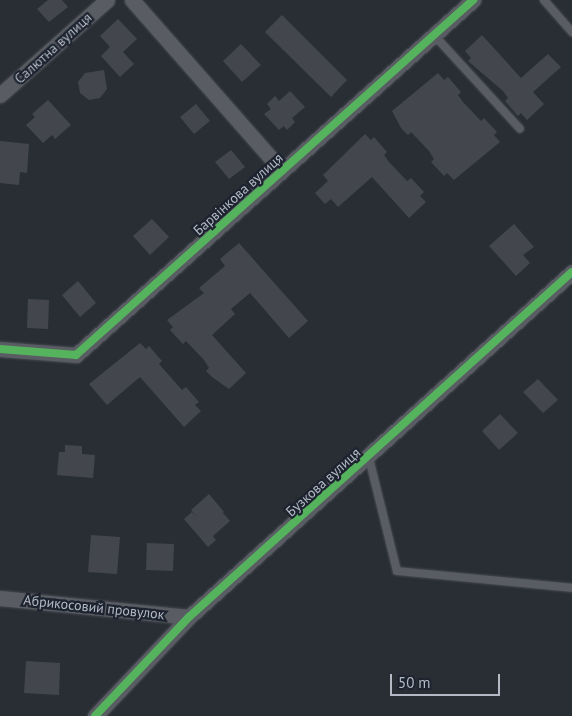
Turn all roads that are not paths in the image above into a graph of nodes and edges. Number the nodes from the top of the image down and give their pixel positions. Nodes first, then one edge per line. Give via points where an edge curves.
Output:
1 (106, 0) edge
2 (132, 0) edge
3 (473, 0) edge
4 (544, 0) edge
5 (572, 32) edge
6 (434, 35) junction
7 (0, 95) edge
8 (520, 129) dead end
9 (282, 171) junction
10 (572, 272) edge
11 (0, 349) edge
12 (369, 458) junction
13 (572, 588) edge
14 (0, 598) edge
15 (189, 617) junction
16 (95, 716) edge

1 - 7 street, Салютна вулиця
2 - 9 street
3 - 6 street, Барвінкова вулиця
4 - 5 lane
6 - 8 lane
6 - 9 street, Барвінкова вулиця
9 - 11 street, Барвінкова вулиця via 76,355
10 - 12 street, Бузкова вулиця
12 - 13 lane via 397,571
12 - 15 street, Бузкова вулиця
14 - 15 street, Абрикосовий провулок
15 - 16 street, Бузкова вулиця

